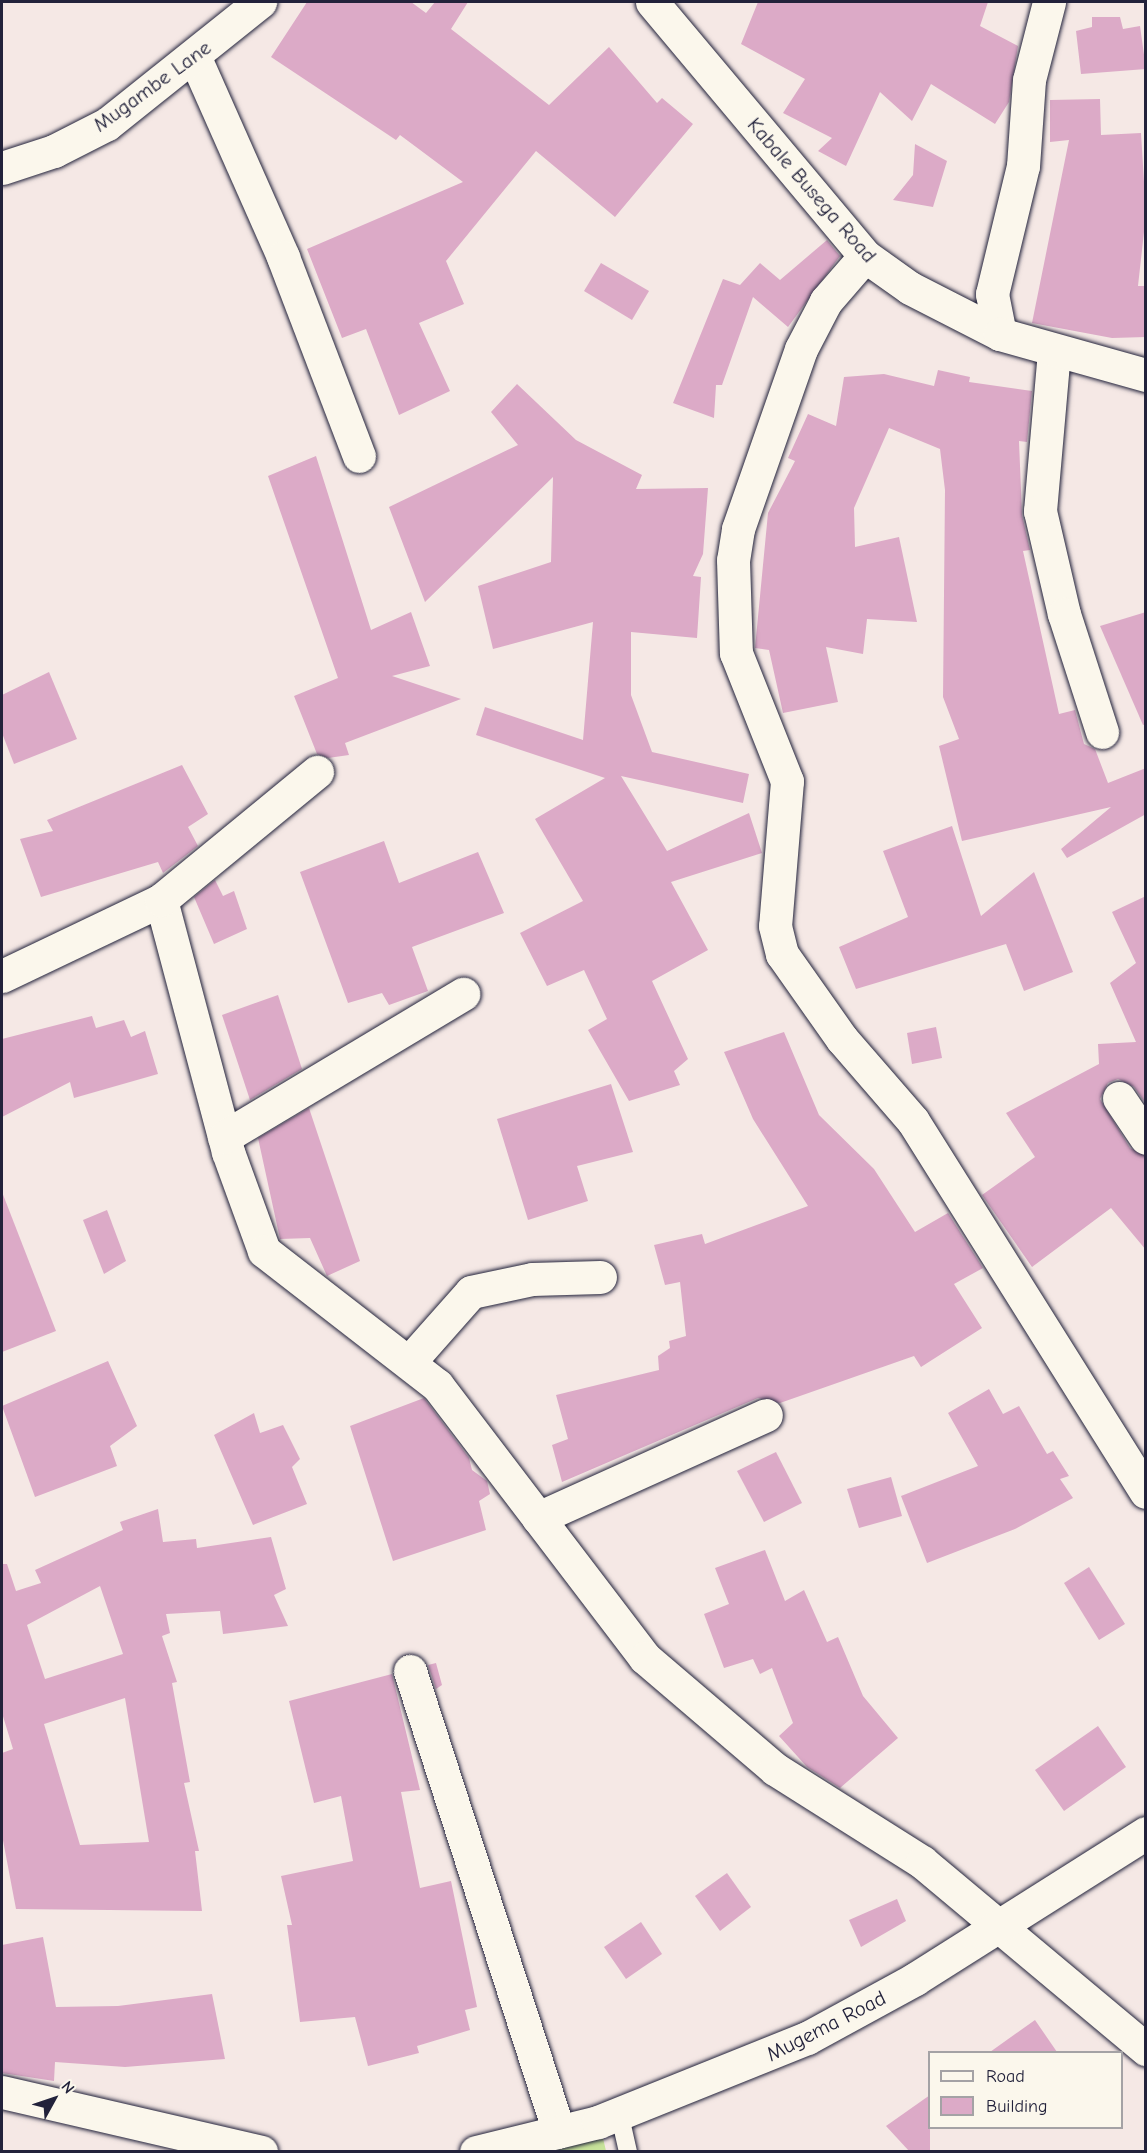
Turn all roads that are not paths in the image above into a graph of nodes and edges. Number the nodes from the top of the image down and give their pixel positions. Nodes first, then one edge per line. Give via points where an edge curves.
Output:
1 (260, 2) edge
2 (652, 2) edge
3 (1049, 2) edge
4 (195, 58) junction
5 (2, 168) edge
6 (865, 256) junction
7 (1000, 334) junction
8 (1053, 351) junction
9 (1146, 375) edge
10 (359, 456) dead end
11 (1102, 732) dead end
12 (317, 772) dead end
13 (161, 900) junction
14 (2, 976) edge
15 (463, 994) dead end
16 (1119, 1098) dead end
17 (224, 1137) junction
18 (1146, 1138) edge
19 (600, 1277) dead end
20 (410, 1361) junction
21 (766, 1415) dead end
22 (1146, 1492) edge
23 (538, 1518) junction
24 (410, 1671) dead end
25 (1146, 1833) edge
26 (1002, 1925) junction
27 (1146, 2049) edge
28 (2, 2092) edge
29 (619, 2112) junction
30 (559, 2132) junction
31 (261, 2151) edge
32 (476, 2151) edge
33 (628, 2151) edge

1 - 4 street, Mugambe Lane
2 - 6 street, Kabale Busega Road
3 - 7 street via 1029,80 1023,166 992,294
4 - 5 street, Mugambe Lane via 106,124 54,151
4 - 10 street via 283,257
6 - 7 street, Kabale Busega Road via 910,288
6 - 22 street via 826,300 801,348 738,529 733,560 736,653 787,781 775,926 782,954 842,1039 913,1120
7 - 8 street, Kabale Busega Road
8 - 9 street, Kabale Busega Road
8 - 11 street via 1040,511 1064,614
12 - 13 street
13 - 14 street
13 - 17 street
15 - 17 street
16 - 18 street
17 - 20 street via 264,1251
19 - 20 street via 532,1279 471,1292
20 - 23 street via 474,1426
21 - 23 street
23 - 26 street via 645,1659 692,1701 775,1769 922,1862
24 - 30 street
25 - 26 street, Mugema Road
26 - 27 street
26 - 29 street, Mugema Road via 807,2038
28 - 31 street
29 - 30 street, Mugema Road
29 - 33 lane
30 - 32 street, Mugema Road

